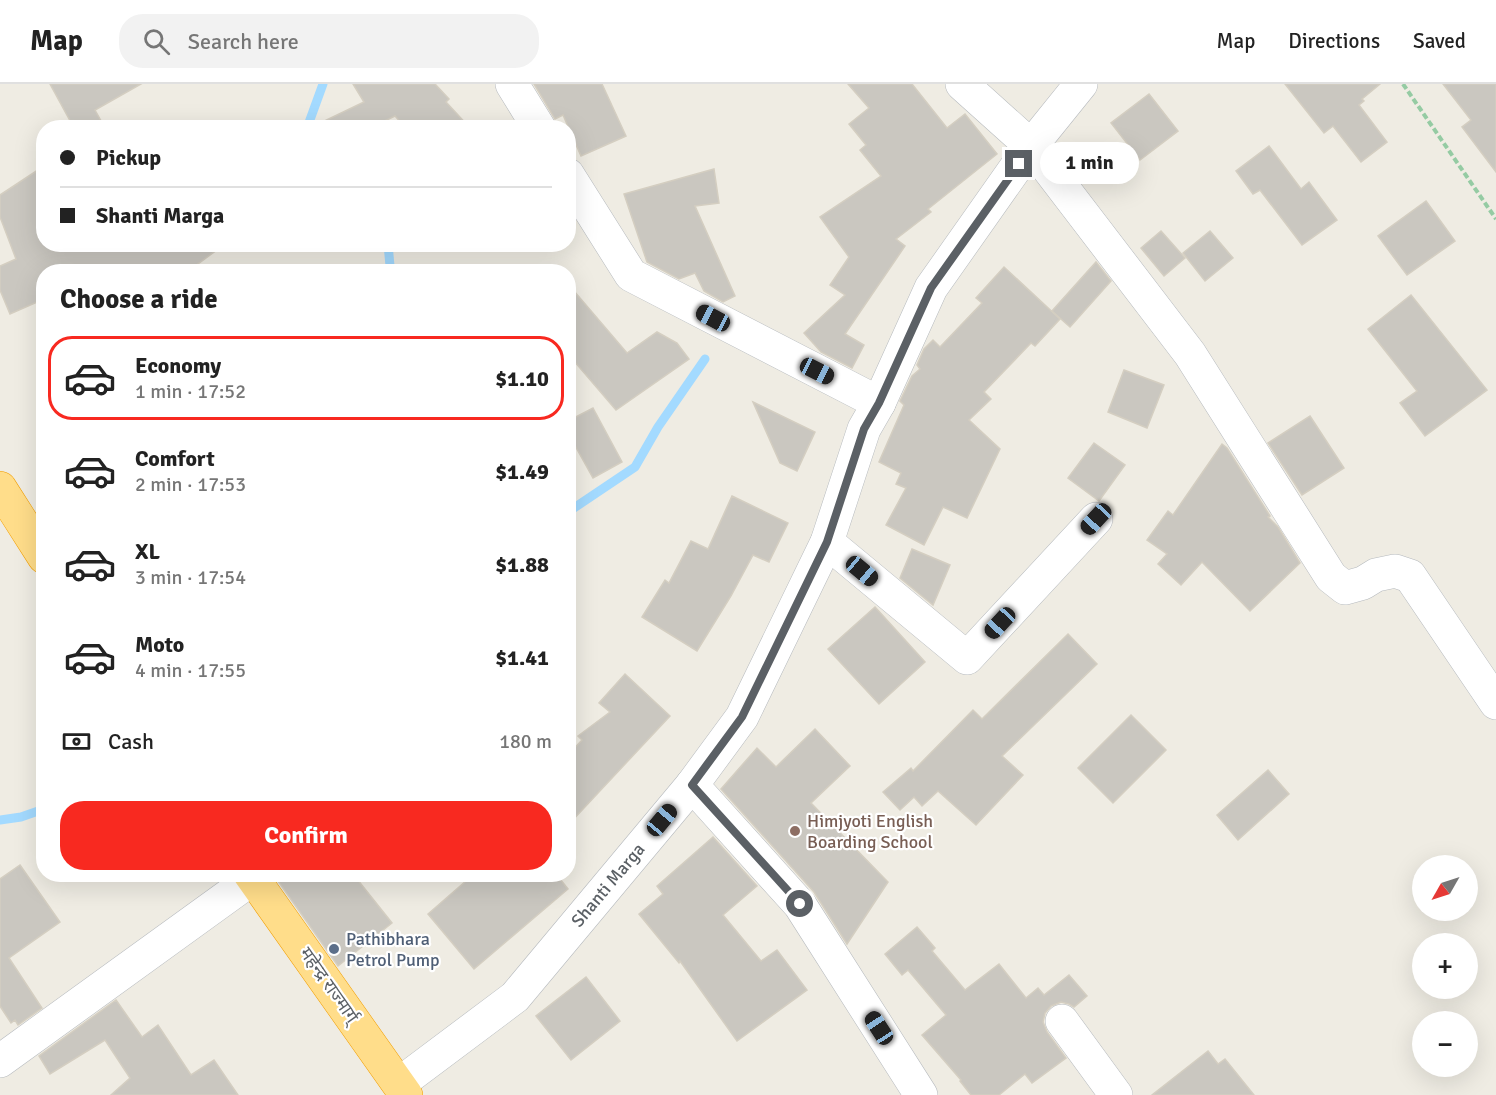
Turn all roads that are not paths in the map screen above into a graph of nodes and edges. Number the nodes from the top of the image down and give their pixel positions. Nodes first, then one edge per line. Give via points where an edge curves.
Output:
1 (512, 84) edge
2 (962, 84) edge
3 (1081, 84) edge
4 (534, 120) edge
5 (1031, 146) junction
6 (576, 188) edge
7 (879, 403) junction
8 (0, 488) edge
9 (1096, 519) dead end
10 (827, 542) junction
11 (36, 544) edge
12 (1496, 703) edge
13 (692, 785) junction
14 (244, 882) edge
15 (256, 882) edge
16 (1062, 1021) dead end
17 (0, 1061) edge
18 (403, 1089) edge
19 (921, 1095) edge
20 (1116, 1095) edge

1 - 4 street
2 - 5 street
3 - 5 street, Shanti Marga
5 - 7 street, Shanti Marga via 931,288
5 - 12 street via 1190,354 1331,577 1345,588 1395,571 1410,576
6 - 7 street via 631,275
7 - 10 street, Shanti Marga via 864,429
8 - 11 highway
9 - 10 street via 967,658
10 - 13 street, Shanti Marga via 742,717
13 - 18 street, Shanti Marga via 515,997
13 - 19 street via 800,904
14 - 17 street
15 - 18 highway, महेन्द्र राज्मार्ग्
16 - 20 street

